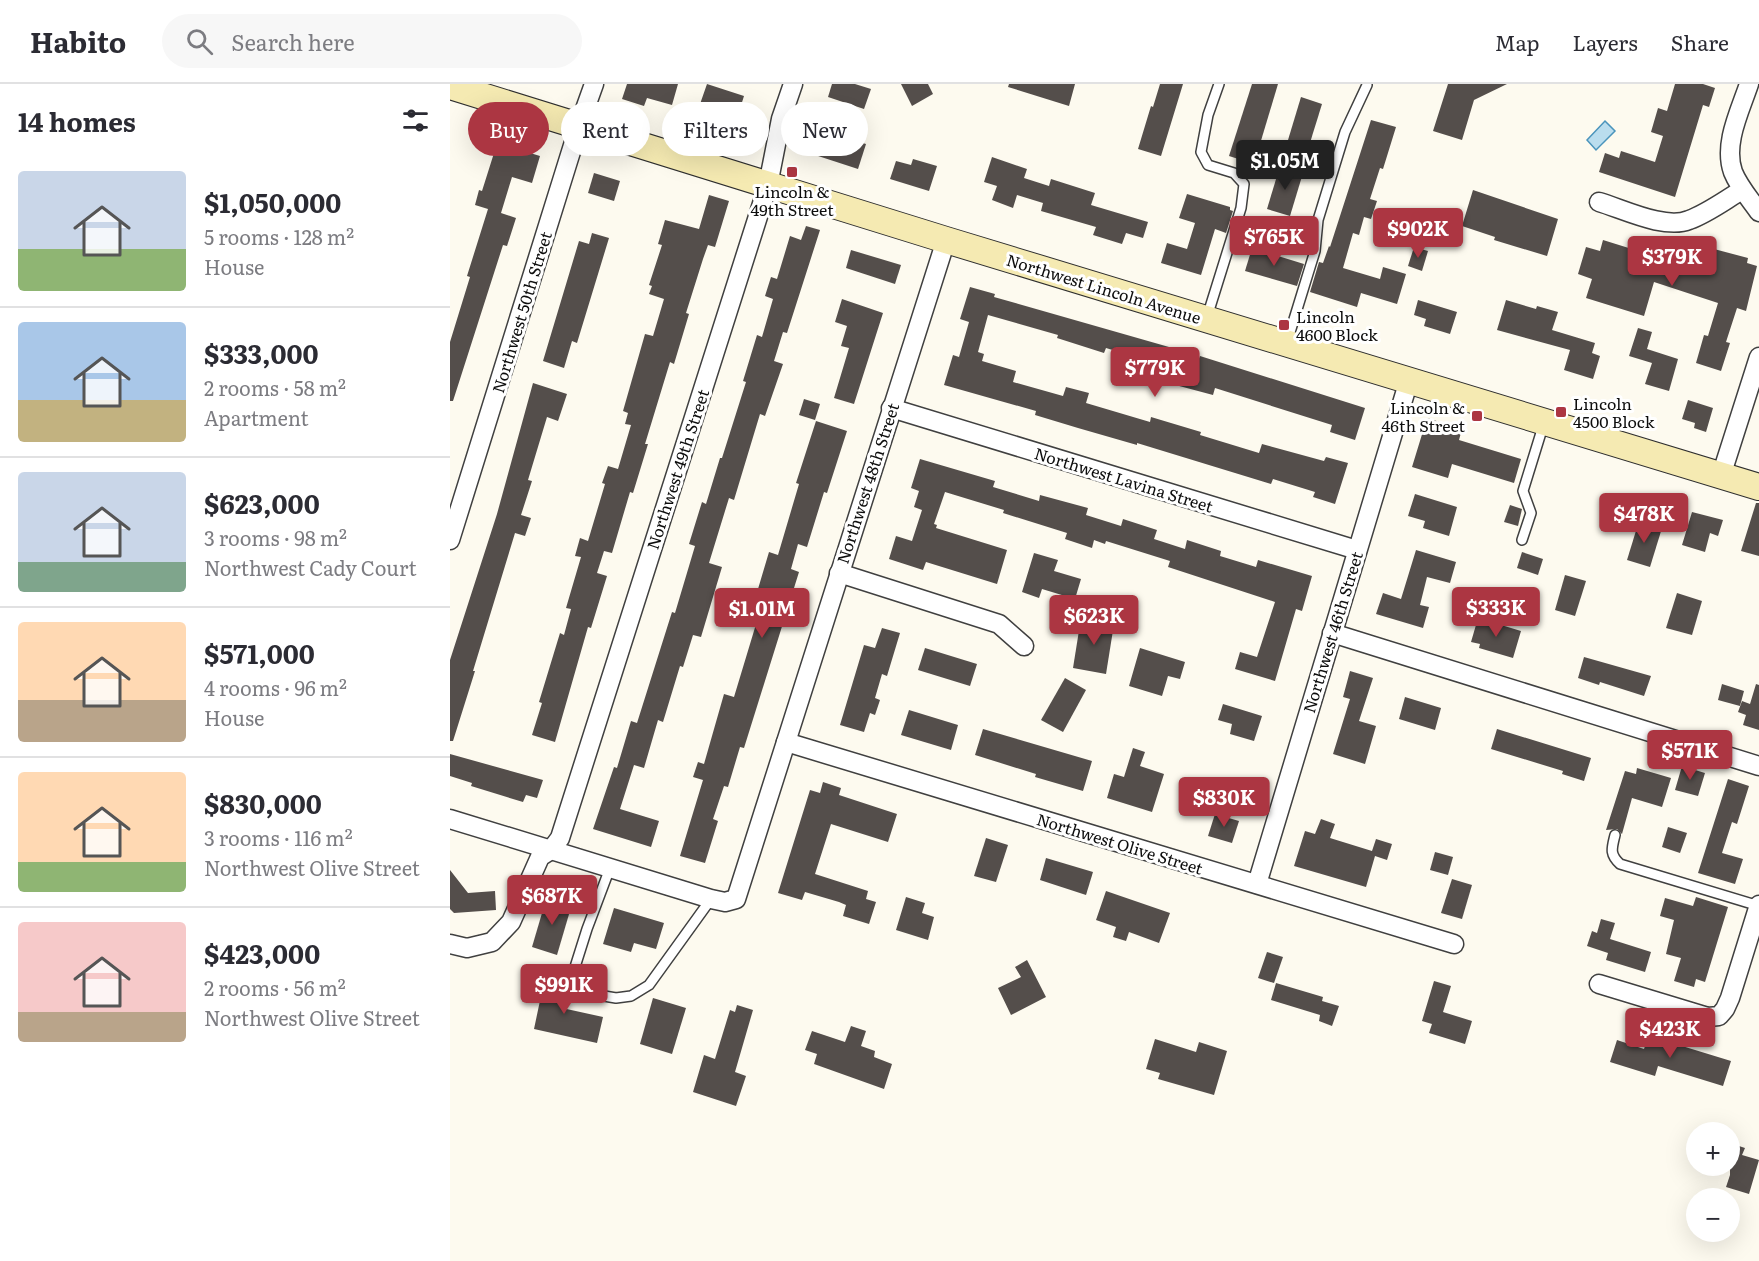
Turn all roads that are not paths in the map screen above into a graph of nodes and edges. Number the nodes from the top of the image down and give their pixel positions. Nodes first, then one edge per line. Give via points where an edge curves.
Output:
1 (594, 84) edge
2 (793, 84) edge
3 (1219, 84) edge
4 (1749, 84) edge
5 (1367, 85) edge
6 (450, 86) edge
7 (588, 102) edge
8 (561, 120) edge
9 (650, 148) edge
10 (570, 156) edge
11 (768, 185) junction
12 (1742, 190) junction
13 (1599, 202) dead end
14 (1759, 212) edge
15 (946, 240) junction
16 (1207, 319) junction
17 (1287, 343) junction
18 (1759, 357) edge
19 (1409, 380) junction
20 (891, 408) junction
21 (1544, 421) junction
22 (1721, 476) junction
23 (1759, 487) edge
24 (450, 540) edge
25 (1522, 540) dead end
26 (1357, 550) junction
27 (839, 573) junction
28 (1332, 633) junction
29 (1024, 646) dead end
30 (786, 742) junction
31 (1759, 766) edge
32 (450, 819) edge
33 (1615, 835) dead end
34 (551, 850) junction
35 (610, 868) junction
36 (1257, 884) junction
37 (711, 899) junction
38 (1759, 905) edge
39 (450, 944) edge
40 (1454, 944) dead end
41 (1599, 984) dead end

1 - 7 street, Northwest 50th Street
2 - 11 street, Northwest 49th Street via 781,119
3 - 16 lane via 1201,152 1208,165 1234,173 1244,184 1241,208
4 - 12 street via 1730,148 1733,173
5 - 17 lane via 1345,132
6 - 8 street, Northwest Lincoln Avenue
9 - 11 street, Northwest Lincoln Avenue
10 - 24 street, Northwest 50th Street
11 - 15 street, Northwest Lincoln Avenue
11 - 34 street, Northwest 49th Street via 560,838
12 - 13 street via 1689,220 1676,223
12 - 14 street
15 - 16 street, Northwest Lincoln Avenue
15 - 20 street, Northwest 48th Street
16 - 17 street, Northwest Lincoln Avenue
17 - 19 street, Northwest Lincoln Avenue
18 - 22 street
19 - 21 street, Northwest Lincoln Avenue
19 - 26 street, Northwest 46th Street
20 - 26 street, Northwest Lavina Street
20 - 27 street, Northwest 48th Street
21 - 22 street, Northwest Lincoln Avenue
21 - 25 lane via 1523,491 1531,513
22 - 23 street, Northwest Lincoln Avenue
26 - 28 street, Northwest 46th Street
27 - 29 street via 999,624
27 - 30 street, Northwest 48th Street
28 - 31 street
28 - 36 street, Northwest 46th Street
30 - 36 street, Northwest Olive Street
30 - 37 street, Northwest 48th Street via 736,898 724,902
32 - 34 street
33 - 38 lane via 1611,852 1620,864
34 - 35 street
34 - 39 street, Northwest 49th Street via 540,857 512,922 492,942 467,948
35 - 37 street
35 - 37 lane via 575,967 576,982 592,994 631,996 649,985
36 - 40 street, Northwest Olive Street
38 - 41 street via 1730,998 1719,1017

